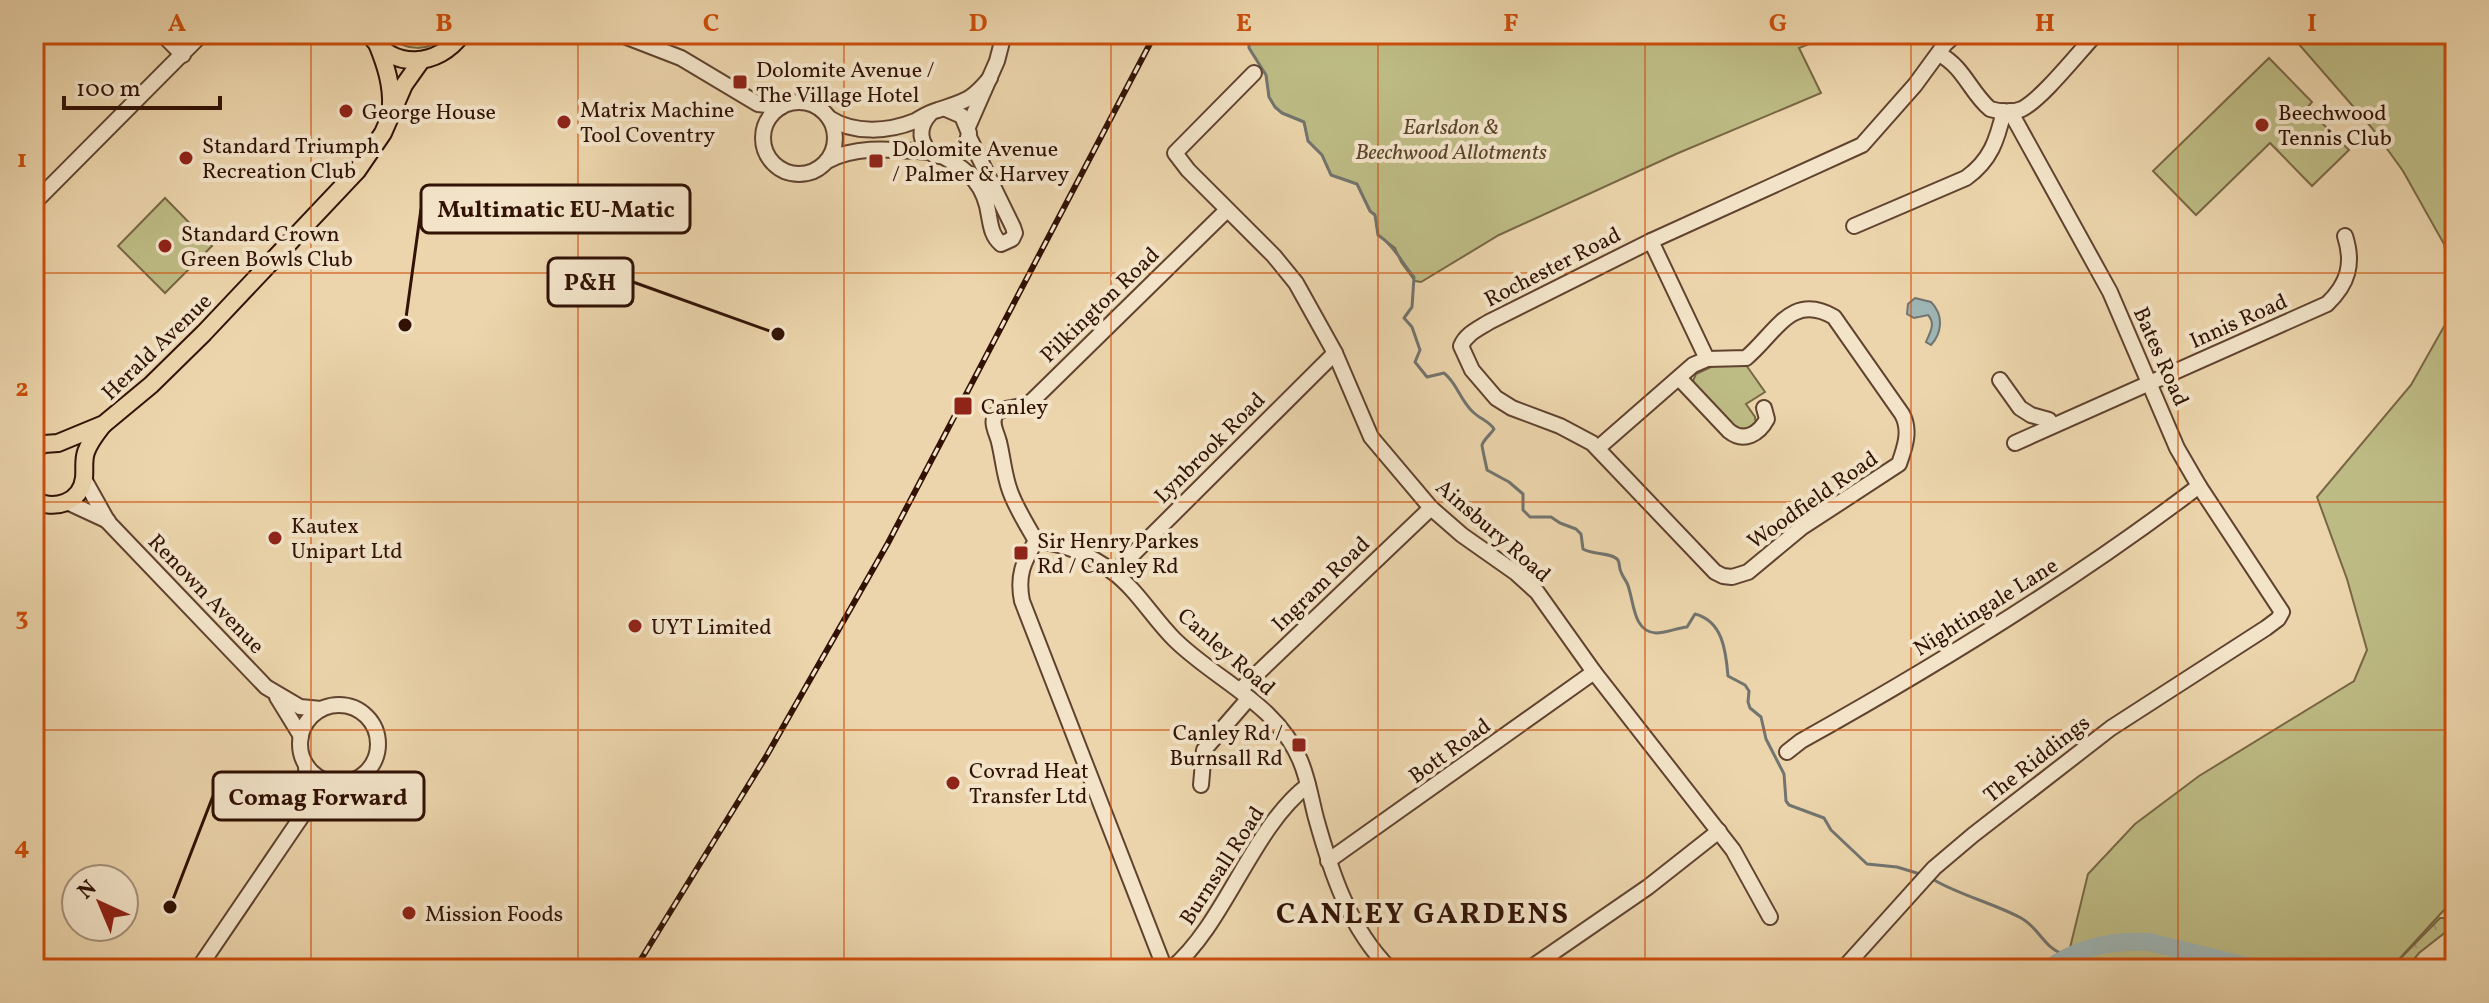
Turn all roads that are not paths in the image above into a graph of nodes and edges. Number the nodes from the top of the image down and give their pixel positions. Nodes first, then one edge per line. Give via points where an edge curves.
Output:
1 (162, 34) edge
2 (202, 34) edge
3 (462, 34) edge
4 (619, 34) edge
5 (1004, 34) edge
6 (2094, 34) edge
7 (372, 37) edge
8 (1944, 41) edge
9 (183, 55) junction
10 (421, 61) junction
11 (1254, 73) dead end
12 (990, 78) junction
13 (734, 90) junction
14 (781, 107) junction
15 (938, 111) junction
16 (2007, 111) junction
17 (391, 115) junction
18 (829, 118) junction
19 (765, 127) junction
20 (969, 132) junction
21 (937, 155) junction
22 (826, 161) junction
23 (34, 203) edge
24 (1227, 210) junction
25 (1854, 226) dead end
26 (2345, 236) dead end
27 (1651, 241) junction
28 (1335, 353) junction
29 (1707, 359) junction
30 (1679, 378) junction
31 (2000, 380) dead end
32 (2151, 383) junction
33 (1764, 408) dead end
34 (104, 424) junction
35 (2052, 425) junction
36 (58, 443) junction
37 (2015, 443) dead end
38 (1598, 448) junction
39 (34, 449) edge
40 (84, 473) junction
41 (2199, 486) junction
42 (67, 502) junction
43 (38, 505) edge
44 (1431, 508) junction
45 (108, 522) junction
46 (1036, 541) junction
47 (1114, 573) junction
48 (1723, 576) joint
49 (2282, 612) joint
50 (1594, 672) junction
51 (275, 693) junction
52 (1244, 694) junction
53 (321, 709) junction
54 (301, 736) junction
55 (1787, 752) dead end
56 (306, 765) junction
57 (333, 783) junction
58 (1201, 785) dead end
59 (1308, 785) junction
60 (302, 816) junction
61 (1719, 831) junction
62 (1328, 861) junction
63 (1770, 917) dead end
64 (198, 969) edge
65 (1168, 969) edge
66 (1390, 969) edge
67 (1529, 969) edge
68 (1843, 969) edge

1 - 9 street
2 - 9 street
3 - 10 main road via 439,55
4 - 13 street via 681,58
5 - 12 street
6 - 16 street
7 - 10 main road via 402,59
7 - 17 main road via 387,68
8 - 16 street via 1990,109
8 - 27 street, Rochester Road via 1891,115 1862,145
9 - 23 street
10 - 17 main road, Herald Avenue
11 - 24 street, Ainsbury Road via 1175,153
12 - 15 street via 975,97
12 - 20 street
13 - 14 street via 758,104
13 - 19 street
14 - 18 street via 808,103
14 - 19 street
15 - 18 street via 902,125 872,129 848,128
15 - 20 street via 962,116
15 - 21 street via 923,122 920,134
16 - 25 street via 1995,147 1981,168
16 - 32 street, Bates Road via 2110,292
17 - 34 main road, Herald Avenue via 334,198 162,375
18 - 22 street via 835,143
19 - 22 street via 764,146 779,168 807,173
20 - 21 street via 963,150
20 - 21 street via 1013,227 1012,239 1001,244 996,240 982,190 964,168
21 - 22 street via 868,150
24 - 28 street, Ainsbury Road via 1296,283
24 - 46 street, Pilkington Road via 1032,401 996,415 994,429 1011,493
26 - 32 street, Innis Road via 2348,276 2327,304
27 - 29 street
27 - 38 street, Rochester Road via 1489,322 1461,346 1472,370 1496,398
28 - 44 street, Ainsbury Road via 1371,437
28 - 47 street, Lynbrook Road
29 - 30 street
29 - 48 street, Woodfield Road via 1746,358 1798,310 1819,310 1840,324 1907,422 1904,450 1895,468 1801,528 1748,572
30 - 33 street via 1739,437 1762,428 1767,419
30 - 38 street
31 - 35 street via 2020,408
32 - 35 street, Innis Road
32 - 41 street, Bates Road
34 - 36 main road, Herald Avenue
34 - 40 main road, Herald Avenue via 91,440
35 - 37 street, Innis Road
36 - 39 main road, Herald Avenue
36 - 40 main road via 74,452
38 - 48 street, Rochester Road
40 - 42 main road, Herald Avenue via 78,493
40 - 45 street, Renown Avenue
41 - 49 street, Bates Road
41 - 55 street, Nightingale Lane via 1974,641
42 - 43 main road
42 - 45 street, Renown Avenue
44 - 50 street, Ainsbury Road via 1528,583
44 - 52 street, Ingram Road
45 - 51 street, Renown Avenue
46 - 47 street, Canley Road via 1070,546
46 - 65 street via 1021,567 1022,601
47 - 52 street, Canley Road via 1173,638
49 - 68 street, The Riddings via 2266,628 2111,728 1973,835 1934,868
50 - 61 street, Ainsbury Road
50 - 62 street, Bott Road
51 - 53 street, Renown Avenue via 300,707
51 - 54 street, Renown Avenue
52 - 58 street, Ingram Road via 1204,750
52 - 59 street, Canley Road via 1291,741
53 - 54 street
53 - 57 street via 356,709 376,733 377,751 368,769 351,781
54 - 56 street
56 - 57 street
56 - 60 street
57 - 60 street
59 - 62 street, Canley Road
59 - 65 street, Burnsall Road via 1285,807 1194,945
60 - 64 street
61 - 63 street, Ainsbury Road
61 - 67 street
62 - 66 street, Canley Road via 1355,922

